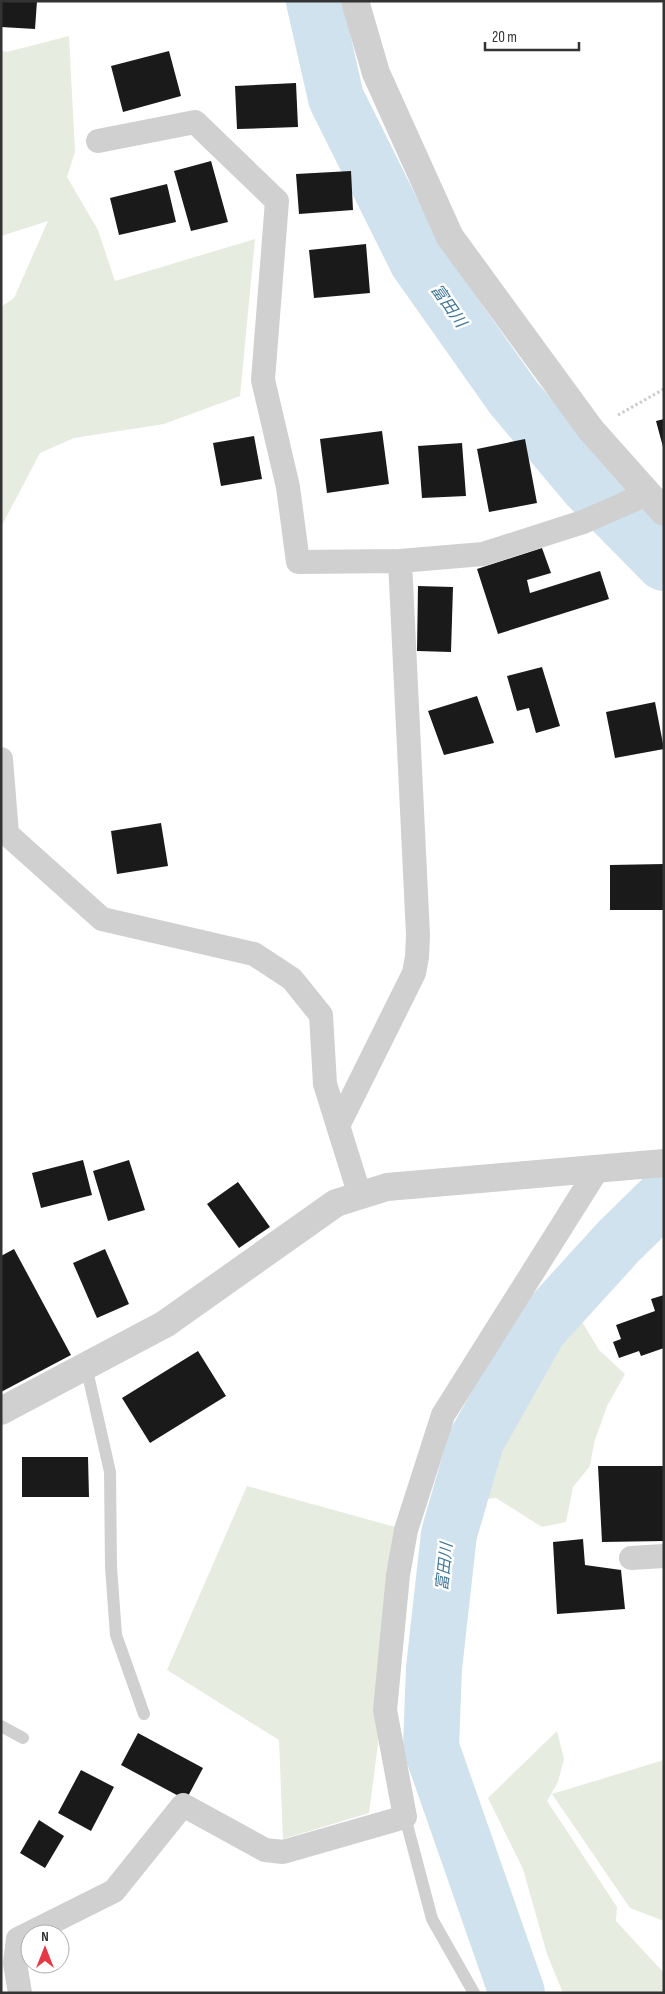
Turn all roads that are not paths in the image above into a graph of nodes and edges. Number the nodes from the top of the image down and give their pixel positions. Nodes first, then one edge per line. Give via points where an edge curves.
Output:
1 (355, 1) edge
2 (98, 141) dead end
3 (647, 503) edge
4 (400, 561) junction
5 (1, 759) edge
6 (338, 1126) junction
7 (655, 1164) edge
8 (597, 1170) junction
9 (360, 1196) junction
10 (86, 1366) junction
11 (1, 1411) edge
12 (664, 1556) edge
13 (631, 1558) dead end
14 (144, 1714) dead end
15 (1, 1726) edge
16 (23, 1738) dead end
17 (405, 1817) junction
18 (20, 1993) edge
19 (474, 1993) edge

1 - 3 street via 376,73 450,237
2 - 4 street via 196,122 277,201 263,380 288,487 298,562
3 - 4 street via 483,554
4 - 6 street via 417,957 414,973
5 - 6 street via 7,834 102,919 254,954 292,979 320,1014 325,1084
6 - 9 street
7 - 8 street
8 - 9 street via 387,1188
8 - 17 street via 443,1415 406,1530 398,1575 385,1710
9 - 10 street via 336,1203 165,1324
10 - 11 street
10 - 14 lane via 110,1472 116,1635
12 - 13 street
15 - 16 lane
17 - 18 street via 283,1852 265,1850 183,1805 114,1891 18,1939 15,1963
17 - 19 lane via 432,1919

